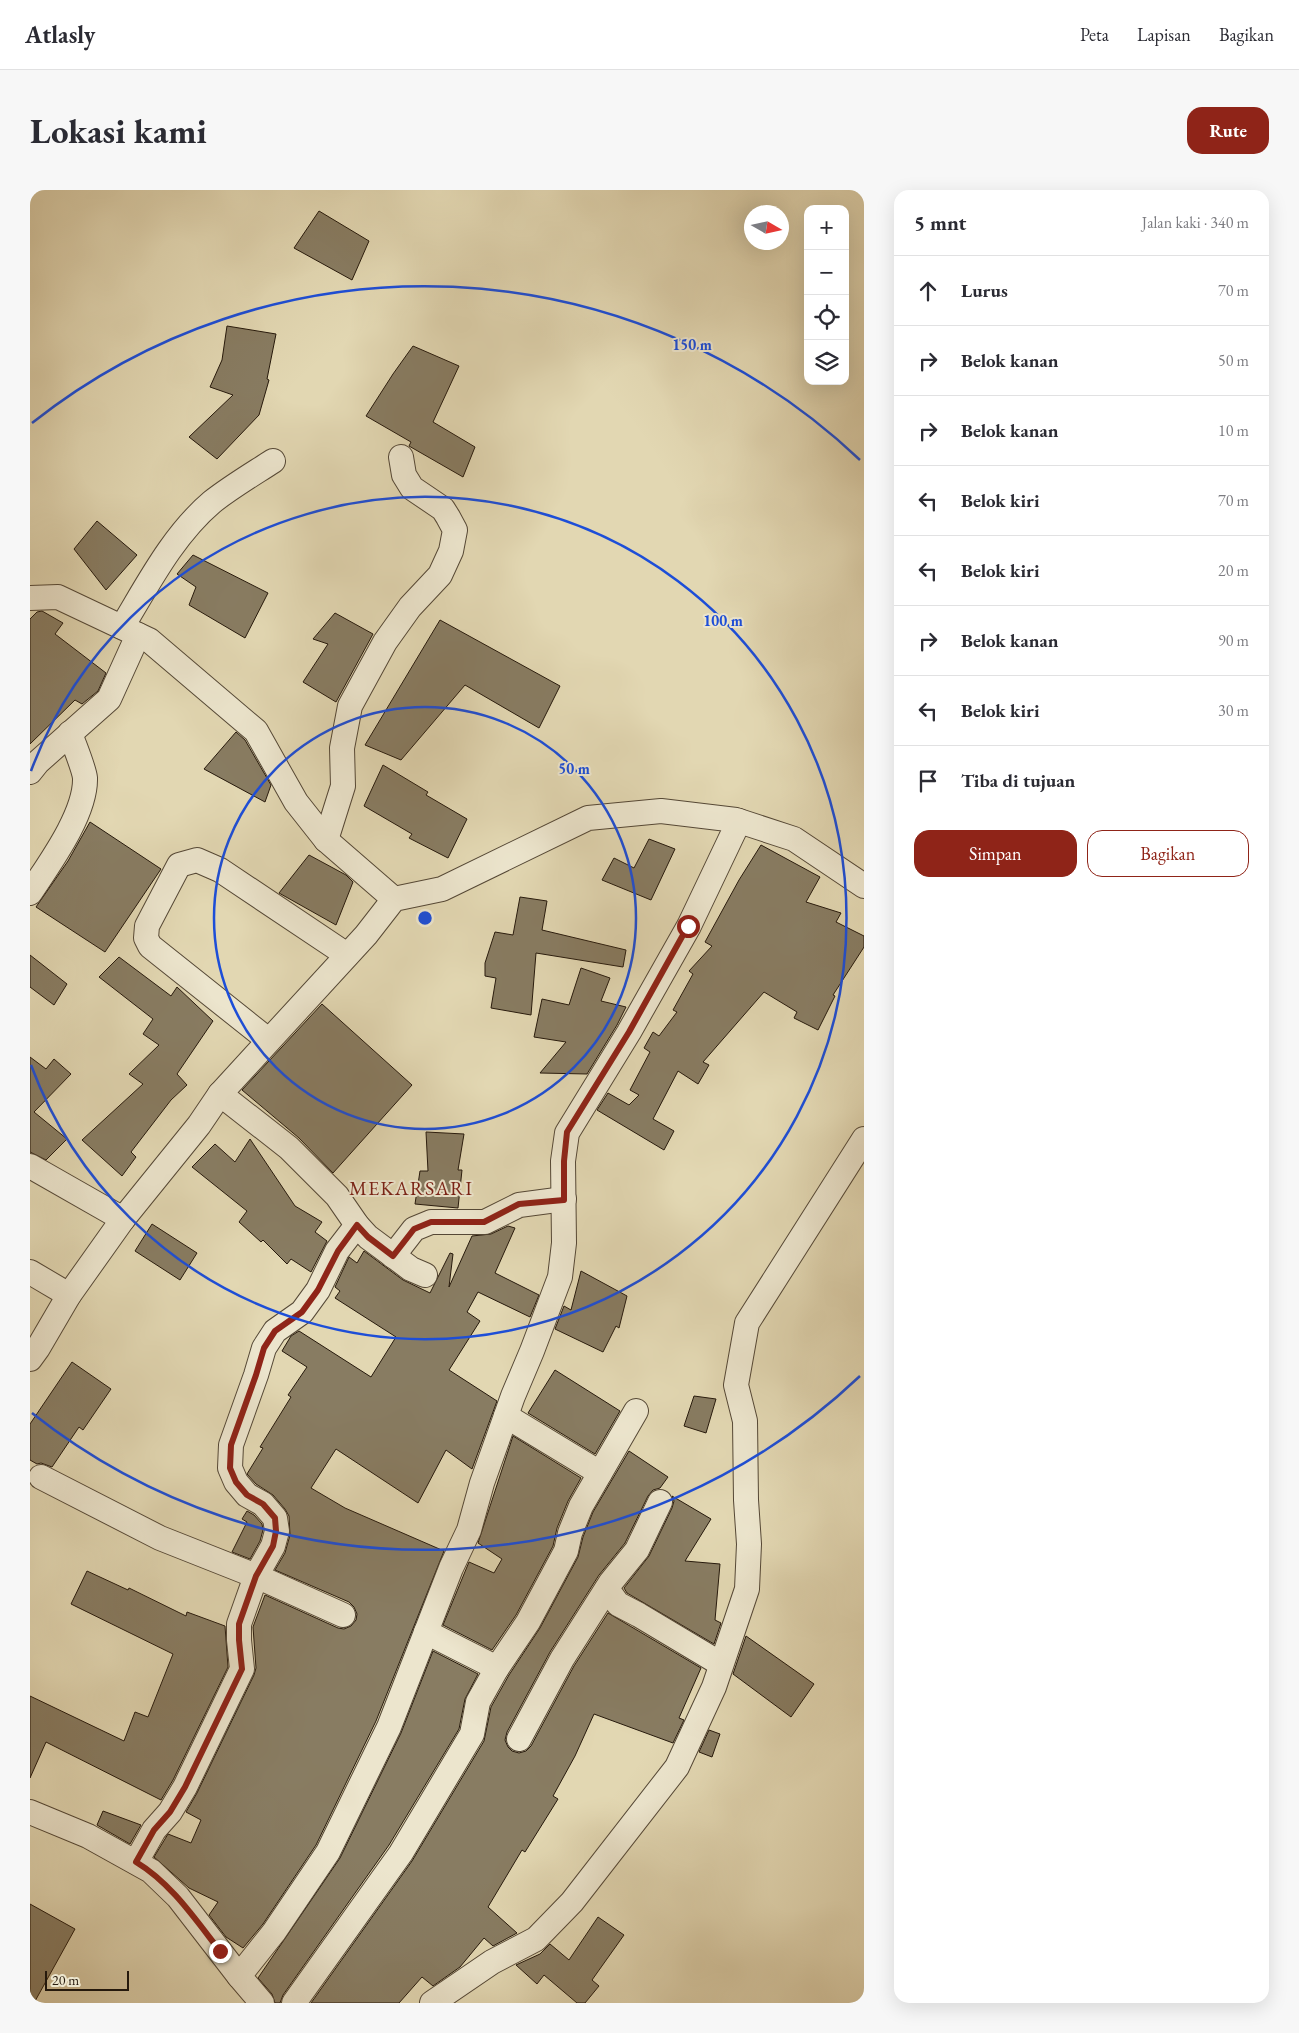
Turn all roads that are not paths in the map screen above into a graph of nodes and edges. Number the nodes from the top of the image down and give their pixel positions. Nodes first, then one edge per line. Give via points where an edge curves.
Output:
1 (401, 457) dead end
2 (273, 460) dead end
3 (30, 598) edge
4 (130, 631) junction
5 (70, 733) junction
6 (30, 772) edge
7 (740, 822) junction
8 (326, 840) junction
9 (864, 886) edge
10 (30, 893) edge
11 (394, 899) junction
12 (347, 955) junction
13 (268, 1040) junction
14 (220, 1094) junction
15 (864, 1139) edge
16 (30, 1166) edge
17 (564, 1200) junction
18 (123, 1219) junction
19 (357, 1225) junction
20 (393, 1256) junction
21 (30, 1272) edge
22 (425, 1275) dead end
23 (69, 1294) junction
24 (30, 1358) edge
25 (636, 1411) dead end
26 (506, 1416) junction
27 (600, 1473) junction
28 (41, 1477) dead end
29 (660, 1502) dead end
30 (256, 1576) junction
31 (606, 1589) junction
32 (343, 1615) dead end
33 (426, 1632) junction
34 (721, 1664) junction
35 (497, 1668) junction
36 (519, 1739) dead end
37 (30, 1812) edge
38 (136, 1862) junction
39 (239, 1976) junction
40 (262, 2003) edge
41 (294, 2003) edge
42 (432, 2003) edge

1 - 8 street via 404,475 412,488 443,509 448,517 454,530 451,552 440,575 410,607 385,642 350,706 342,748 343,786
2 - 4 street via 212,503 172,546
3 - 4 street via 58,597
4 - 5 street via 109,700
4 - 8 street via 149,640 256,731 296,802
5 - 6 street
5 - 10 street via 85,777 80,806 62,844
7 - 9 street via 794,838
7 - 11 street via 661,811 588,818 442,889
7 - 17 street via 684,934 629,1032 567,1132
8 - 11 street
11 - 12 street
12 - 13 street
12 - 13 street via 220,870 196,860 179,865 147,926 146,938 150,946
13 - 14 street
14 - 18 street
14 - 19 street via 289,1148 337,1196
15 - 34 street via 747,1323 736,1385 745,1421 749,1544 747,1589
16 - 18 street
17 - 20 street via 519,1204 484,1222 431,1222 414,1229
17 - 26 street via 560,1277
18 - 23 street
19 - 20 street
19 - 30 street via 302,1312 275,1331 264,1348 231,1445 230,1468 236,1482 275,1518 273,1546
20 - 22 street
21 - 23 street
23 - 24 street
25 - 27 street
26 - 27 street
26 - 33 street via 469,1530
27 - 35 street via 581,1506 566,1551 528,1622
28 - 30 street via 160,1538
29 - 31 street via 637,1550
30 - 32 street
30 - 38 street via 239,1624 242,1669 185,1787
31 - 34 street via 618,1604
31 - 36 street via 562,1659
33 - 35 street
33 - 39 street via 390,1727 328,1852 274,1932
34 - 42 street via 677,1767 572,1902 536,1939 492,1962
35 - 41 street via 478,1702 472,1734 401,1853
37 - 38 street via 88,1836
38 - 39 street via 151,1871 178,1898
39 - 40 street

